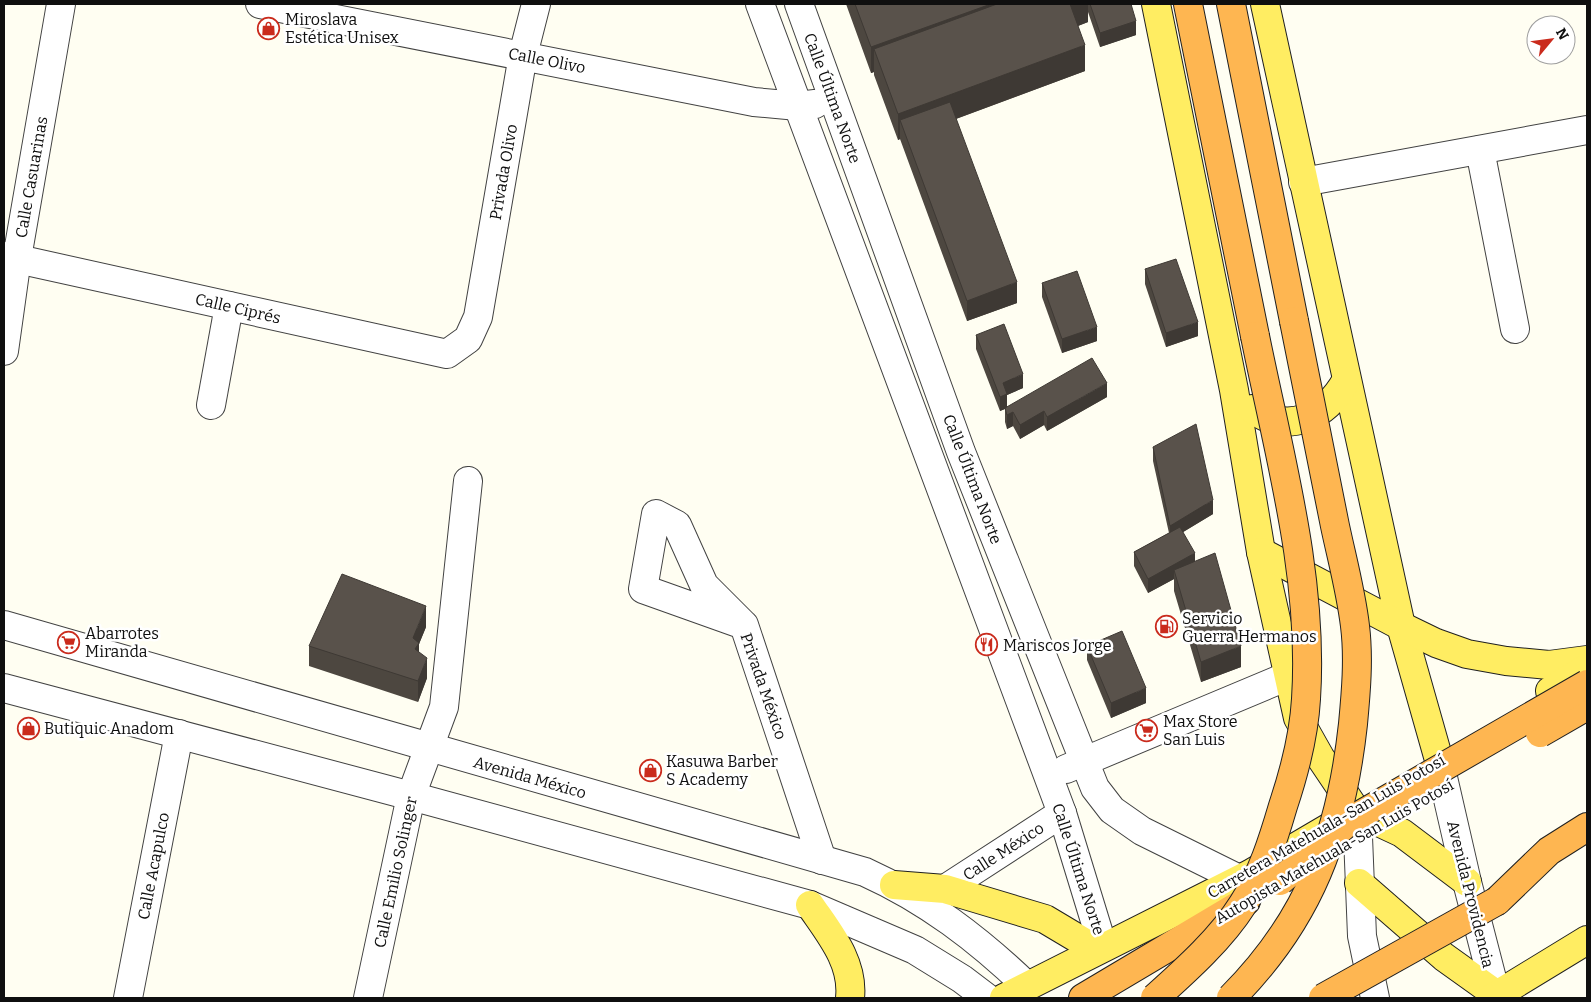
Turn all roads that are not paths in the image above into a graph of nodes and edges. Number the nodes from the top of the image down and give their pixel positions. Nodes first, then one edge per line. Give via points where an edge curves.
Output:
1 (61, 4) edge
2 (260, 4) edge
3 (536, 4) edge
4 (760, 4) edge
5 (799, 4) edge
6 (1156, 4) edge
7 (1188, 4) edge
8 (1231, 4) edge
9 (1265, 4) edge
10 (523, 55) junction
11 (834, 101) junction
12 (798, 106) junction
13 (1587, 130) edge
14 (1480, 150) junction
15 (1303, 182) junction
16 (11, 257) edge
17 (229, 306) junction
18 (1514, 329) dead end
19 (468, 339) joint
20 (4, 351) edge
21 (1346, 380) junction
22 (1234, 390) junction
23 (211, 405) dead end
24 (468, 482) dead end
25 (1261, 552) junction
26 (4, 625) edge
27 (744, 625) dead end
28 (1401, 626) junction
29 (1587, 660) edge
30 (1587, 668) edge
31 (1288, 676) junction
32 (1587, 684) edge
33 (4, 688) edge
34 (1587, 706) edge
35 (1298, 718) junction
36 (179, 734) junction
37 (428, 748) junction
38 (1440, 760) junction
39 (1083, 761) junction
40 (1048, 776) junction
41 (411, 796) junction
42 (1357, 812) junction
43 (1062, 813) junction
44 (1587, 827) edge
45 (1587, 849) edge
46 (822, 860) junction
47 (1245, 876) junction
48 (1280, 881) junction
49 (1467, 882) junction
50 (1359, 883) junction
51 (894, 885) junction
52 (945, 889) junction
53 (1497, 900) junction
54 (810, 905) junction
55 (1587, 940) edge
56 (1100, 949) junction
57 (1023, 994) edge
58 (1495, 997) edge
59 (128, 998) edge
60 (368, 998) edge
61 (850, 998) edge
62 (987, 998) edge
63 (1083, 998) edge
64 (1155, 998) edge
65 (1231, 998) edge
66 (1323, 998) edge
67 (1375, 998) edge

1 - 16 street, Calle Casuarinas
2 - 10 street, Calle Olivo
3 - 10 street, Privada Olivo
4 - 12 street, Calle Última Norte
5 - 11 street, Calle Última Norte
6 - 22 main road
7 - 64 highway, bridge via 1299,558 1308,647 1306,701 1296,756 1272,845 1243,904 1199,958
8 - 65 highway, bridge via 1356,627 1356,689 1349,757 1324,861 1281,941
9 - 15 main road
10 - 12 street, Calle Olivo via 754,102
10 - 19 street, Privada Olivo via 478,316
11 - 12 street, Calle Olivo
11 - 39 street, Calle Última Norte via 962,452
12 - 40 street, Calle Última Norte
13 - 14 street
14 - 15 street
14 - 18 street
15 - 21 main road
16 - 17 street, Calle Ciprés
16 - 20 street, Calle Casuarinas
17 - 19 street, Calle Ciprés via 447,354
17 - 23 street
21 - 22 main road via 1325,408 1310,417 1293,421 1259,414
21 - 28 main road
22 - 25 main road
24 - 37 street, Calle Emilio Solinger via 444,707
25 - 28 main road
25 - 31 main road
26 - 37 street, Avenida México
27 - 46 street, Privada México
28 - 29 main road via 1468,654 1506,661 1548,665
28 - 38 main road
30 - 38 main road, Carretera Matehuala-San Luis Potosí
31 - 35 main road
31 - 39 street
32 - 48 highway, bridge via 1348,822
33 - 36 street
34 - 48 highway, Autopista Matehuala-San Luis Potosí, bridge
35 - 42 main road
35 - 47 main road via 1281,782
36 - 41 street
36 - 59 street, Calle Acapulco
37 - 41 street, Calle Emilio Solinger
37 - 46 street, Avenida México
38 - 42 main road, Carretera Matehuala-San Luis Potosí
38 - 49 street, Avenida Providencia
39 - 40 street
39 - 47 street, Calle Última Norte via 1095,788 1112,810 1142,831
40 - 43 street, Calle Última Norte
41 - 54 street
41 - 60 street, Calle Emilio Solinger
42 - 47 main road, Carretera Matehuala-San Luis Potosí
42 - 49 main road via 1402,832
42 - 50 street
43 - 52 street, Calle México
43 - 56 street, Calle Última Norte
44 - 53 highway via 1549,851
45 - 53 highway
46 - 51 street, Avenida México via 865,872
47 - 56 main road, Carretera Matehuala-San Luis Potosí
48 - 63 highway, Autopista Matehuala-San Luis Potosí, bridge
49 - 58 street, Avenida Providencia
50 - 58 main road
50 - 67 street via 1362,936
51 - 52 main road
51 - 57 street, Avenida México via 963,930
52 - 56 main road via 1045,919
53 - 66 highway, bridge
54 - 61 main road via 839,946 847,965
54 - 62 street via 915,950
55 - 58 main road
56 - 57 main road, Carretera Matehuala-San Luis Potosí

